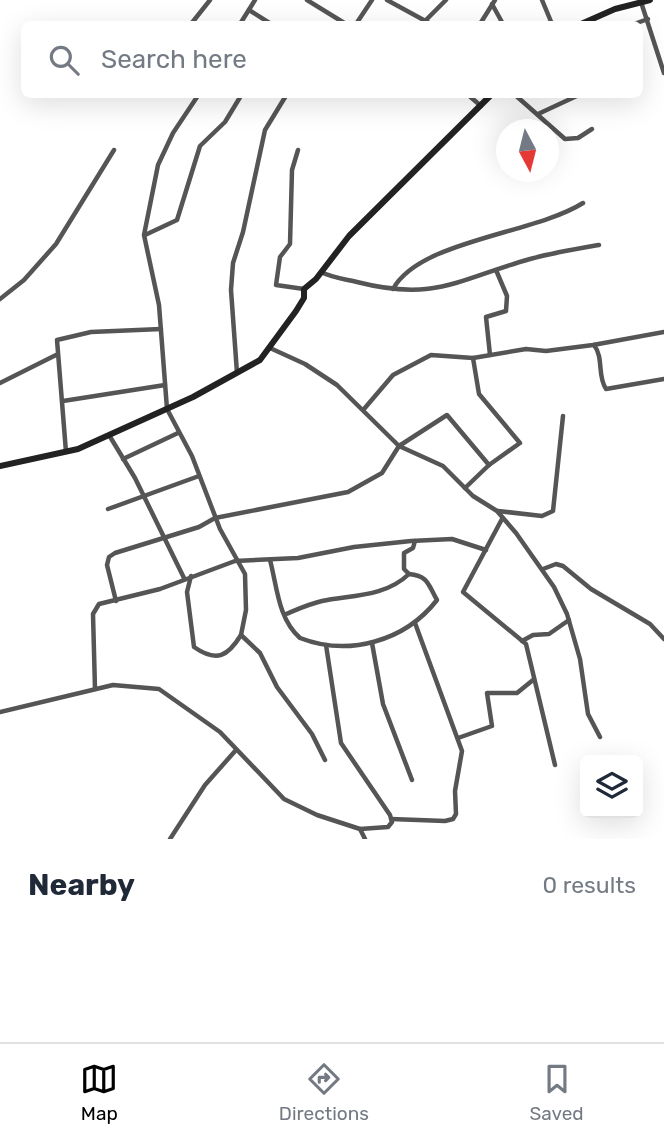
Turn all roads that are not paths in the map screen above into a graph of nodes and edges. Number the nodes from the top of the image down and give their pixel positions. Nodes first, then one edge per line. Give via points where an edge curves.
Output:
1 (210, 0) edge
2 (255, 0) edge
3 (307, 0) edge
4 (323, 0) edge
5 (372, 0) edge
6 (387, 0) edge
7 (446, 0) edge
8 (542, 0) edge
9 (650, 0) edge
10 (494, 2) edge
11 (641, 2) edge
12 (318, 7) junction
13 (249, 10) junction
14 (336, 19) joint
15 (648, 19) junction
16 (426, 20) joint
17 (193, 21) edge
18 (242, 21) edge
19 (266, 21) edge
20 (340, 21) edge
21 (358, 21) edge
22 (482, 21) edge
23 (502, 21) edge
24 (551, 21) edge
25 (589, 21) edge
26 (642, 21) edge
27 (664, 73) edge
28 (196, 98) edge
29 (240, 98) edge
30 (284, 98) edge
31 (472, 98) edge
32 (488, 98) edge
33 (519, 98) edge
34 (572, 98) edge
35 (481, 106) junction
36 (538, 114) junction
37 (592, 129) dead end
38 (114, 150) dead end
39 (298, 150) dead end
40 (583, 203) dead end
41 (144, 235) junction
42 (599, 245) dead end
43 (496, 270) junction
44 (320, 272) junction
45 (304, 289) junction
46 (393, 289) junction
47 (0, 299) edge
48 (161, 329) junction
49 (664, 332) edge
50 (593, 345) junction
51 (270, 348) junction
52 (56, 355) junction
53 (490, 355) junction
54 (473, 358) junction
55 (237, 373) junction
56 (664, 379) edge
57 (0, 383) edge
58 (165, 385) junction
59 (63, 401) junction
60 (167, 409) junction
61 (364, 409) junction
62 (563, 416) dead end
63 (178, 433) junction
64 (110, 435) junction
65 (399, 446) junction
66 (66, 452) junction
67 (123, 459) junction
68 (489, 465) junction
69 (0, 466) edge
70 (199, 476) junction
71 (465, 488) junction
72 (144, 496) junction
73 (108, 509) dead end
74 (497, 511) junction
75 (215, 518) junction
76 (502, 519) junction
77 (164, 537) junction
78 (415, 541) junction
79 (486, 550) junction
80 (270, 560) junction
81 (235, 561) junction
82 (543, 569) junction
83 (409, 574) junction
84 (191, 576) junction
85 (184, 578) junction
86 (116, 601) junction
87 (286, 614) junction
88 (569, 620) junction
89 (415, 623) junction
90 (241, 635) junction
91 (664, 639) edge
92 (522, 641) junction
93 (372, 643) junction
94 (326, 645) junction
95 (534, 679) junction
96 (95, 688) junction
97 (0, 712) edge
98 (600, 737) dead end
99 (458, 738) junction
100 (236, 749) junction
101 (325, 760) dead end
102 (555, 765) dead end
103 (412, 780) dead end
104 (390, 819) junction
105 (360, 829) junction
106 (170, 839) edge
107 (365, 839) edge

1 - 17 street
2 - 13 street
3 - 12 street
4 - 12 street
5 - 21 street
6 - 16 street
7 - 16 street
8 - 24 street
9 - 11 street
10 - 22 street
10 - 23 street
11 - 15 street
11 - 25 street
12 - 14 street
13 - 18 street
13 - 19 street
14 - 20 street
15 - 26 street
15 - 27 street
28 - 41 street via 158,165
29 - 41 street via 225,122 200,146 177,220
30 - 55 street via 265,130 233,263
31 - 35 street
32 - 35 street
33 - 36 street
34 - 36 street
35 - 44 street via 349,236
36 - 37 street via 568,140
38 - 47 street via 56,244
39 - 45 street via 292,170 289,244 280,257 275,285
40 - 46 street via 538,224 429,259 409,270
41 - 48 street
42 - 43 street
43 - 46 street via 432,291
43 - 53 street via 507,302 506,311 486,317
44 - 45 street
44 - 46 street
45 - 51 street via 304,298
48 - 52 street via 74,335 57,340
48 - 58 street
49 - 50 street
50 - 53 street
50 - 56 street via 606,388
51 - 55 street via 260,360
51 - 61 street via 317,372
52 - 57 street
52 - 59 street
53 - 54 street
54 - 61 street via 424,357 393,375
54 - 68 street via 479,394 520,443
55 - 60 street
58 - 59 street
58 - 60 street
59 - 66 street
60 - 63 street
60 - 64 street
61 - 65 street
62 - 74 street via 553,511 542,516
63 - 67 street
63 - 70 street
64 - 66 street
64 - 67 street
65 - 68 street via 448,415
65 - 71 street via 443,466
65 - 75 street via 382,473 348,492
66 - 69 street
67 - 72 street
68 - 71 street
70 - 72 street
70 - 75 street
71 - 74 street
72 - 73 street
72 - 77 street
74 - 76 street
75 - 77 street
75 - 81 street
76 - 79 street
76 - 82 street
77 - 85 street
77 - 86 street via 108,557
78 - 79 street via 452,539
78 - 80 street
78 - 83 street via 404,553 404,569
79 - 92 street via 463,592
80 - 81 street
80 - 87 street via 275,592
81 - 84 street
81 - 90 street via 246,587
82 - 88 street
82 - 91 street via 563,566 591,589 650,624
83 - 87 street via 387,589
83 - 89 street via 428,579 437,600
84 - 85 street
84 - 90 street via 187,592 194,647 210,655 227,654
85 - 86 street
86 - 96 street via 99,604 93,614
87 - 94 street via 300,638
88 - 92 street via 549,634
88 - 98 street via 588,714
89 - 93 street
89 - 99 street
90 - 101 street via 260,653
92 - 95 street via 531,653
93 - 94 street
93 - 103 street via 383,704
94 - 104 street via 341,743
95 - 99 street via 517,693 486,693 492,726
95 - 102 street
96 - 97 street via 62,700
96 - 100 street via 125,684 164,690
99 - 104 street via 462,751 454,791 456,817 445,821
100 - 105 street via 284,799
100 - 106 street via 205,785
104 - 105 street via 388,827
105 - 107 street

